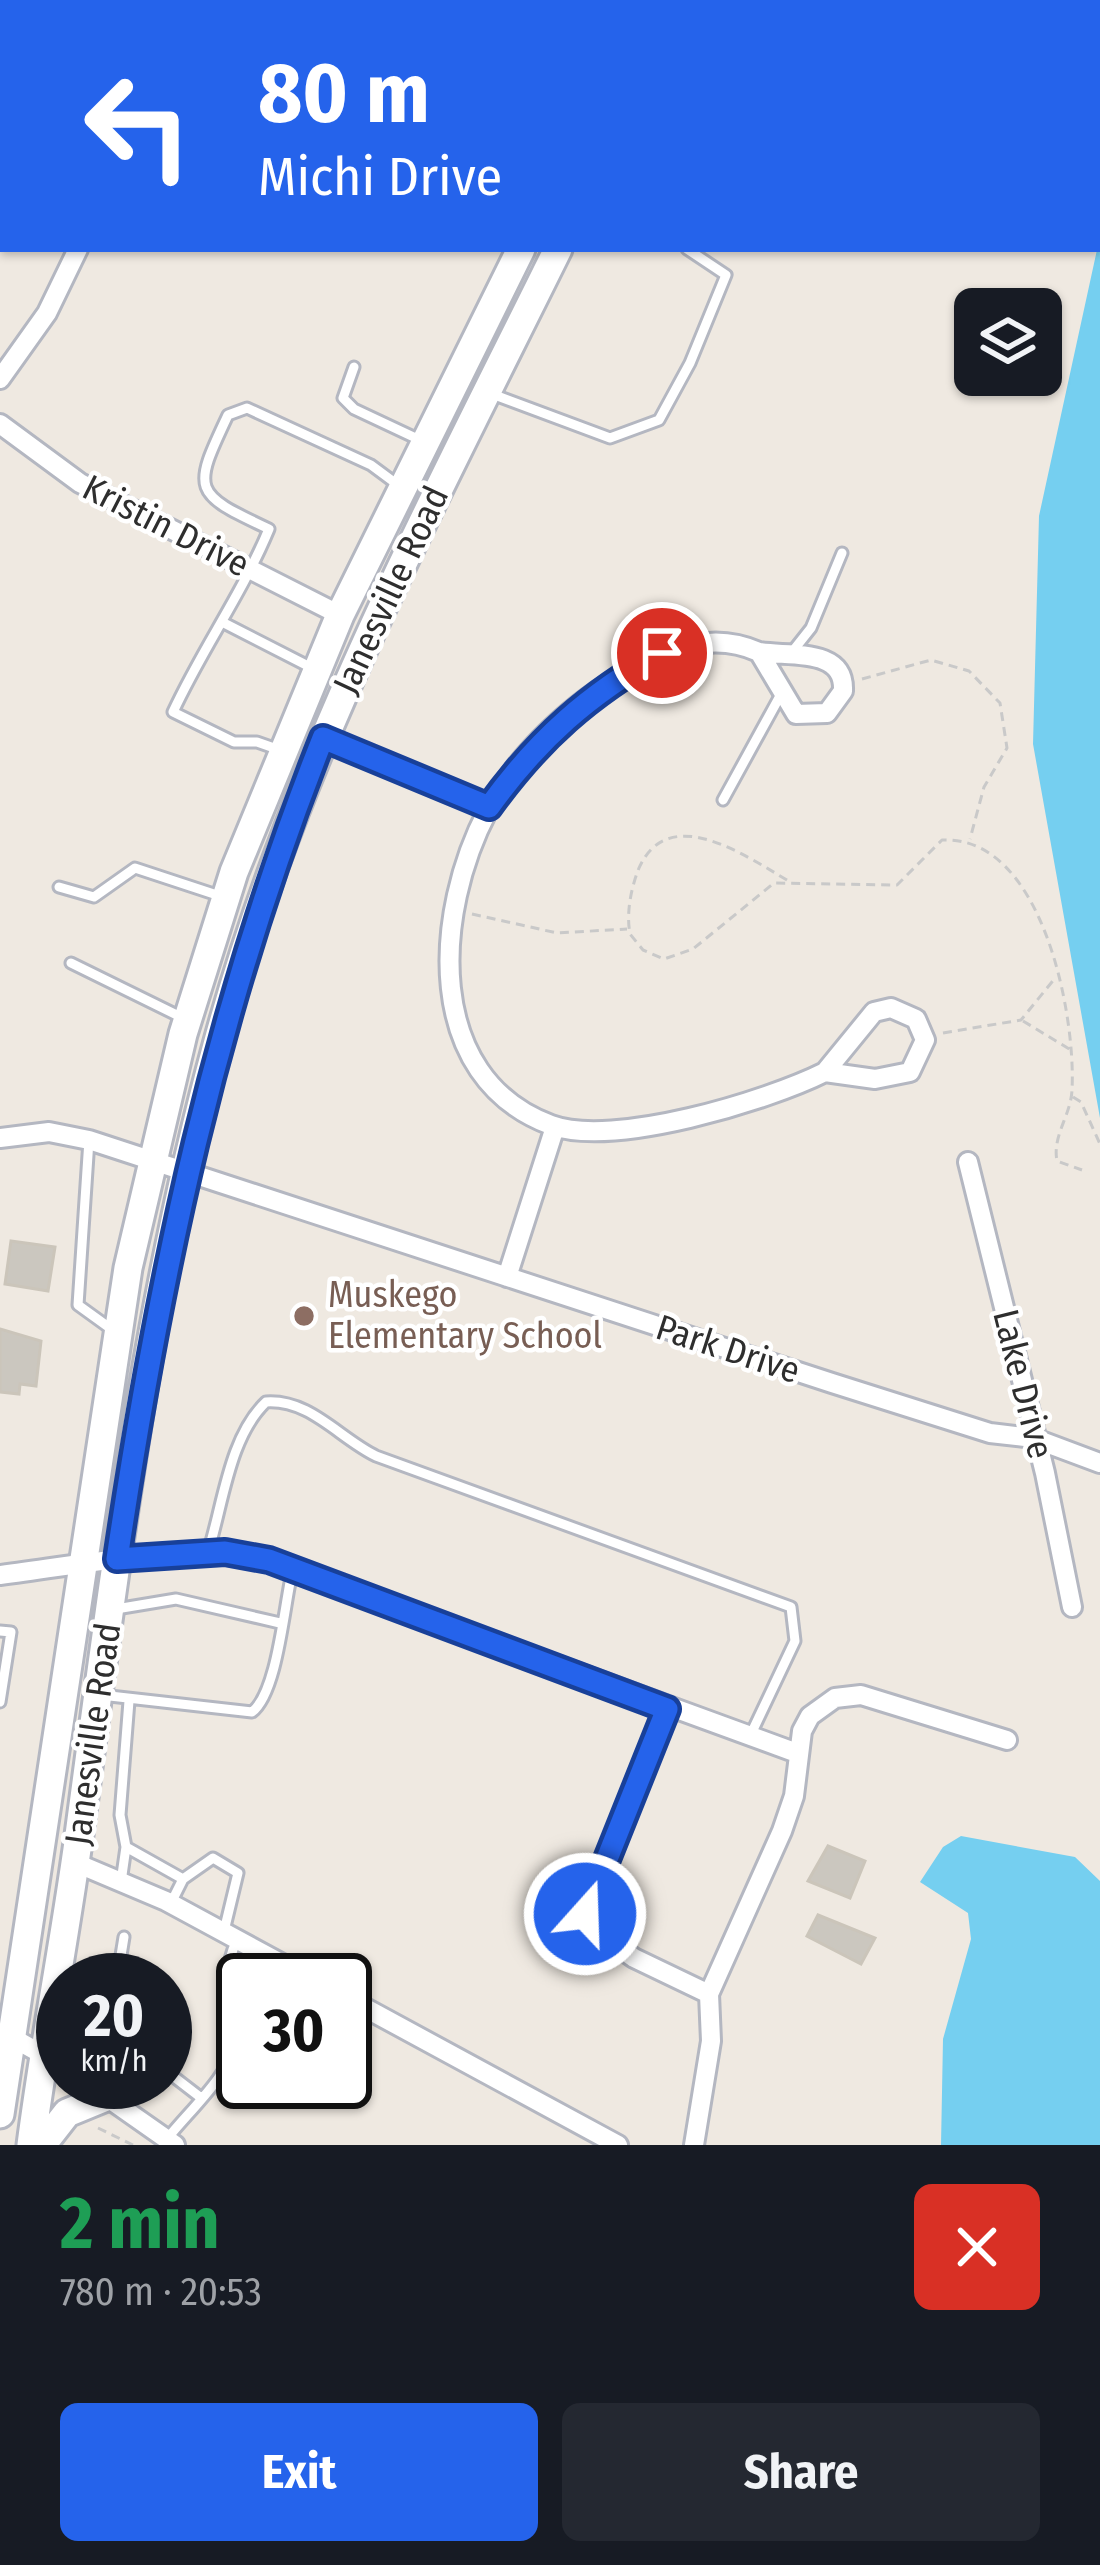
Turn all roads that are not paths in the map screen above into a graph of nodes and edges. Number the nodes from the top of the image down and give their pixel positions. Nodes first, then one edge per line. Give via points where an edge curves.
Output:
1 (77, 252) edge
2 (520, 252) edge
3 (557, 252) edge
4 (692, 252) edge
5 (354, 367) dead end
6 (457, 378) junction
7 (0, 379) edge
8 (487, 392) junction
9 (0, 424) edge
10 (425, 443) junction
11 (402, 489) junction
12 (842, 554) dead end
13 (252, 570) junction
14 (393, 581) junction
15 (340, 615) junction
16 (224, 623) junction
17 (759, 652) junction
18 (788, 656) junction
19 (320, 663) junction
20 (780, 696) junction
21 (327, 730) junction
22 (277, 763) junction
23 (723, 800) dead end
24 (489, 807) junction
25 (59, 887) dead end
26 (225, 897) junction
27 (71, 963) dead end
28 (187, 1020) junction
29 (825, 1072) junction
30 (555, 1127) junction
31 (0, 1138) edge
32 (89, 1140) junction
33 (152, 1160) junction
34 (968, 1162) dead end
35 (185, 1171) junction
36 (507, 1277) junction
37 (118, 1333) junction
38 (1034, 1438) junction
39 (1100, 1463) edge
40 (208, 1552) junction
41 (117, 1559) junction
42 (86, 1562) junction
43 (292, 1568) junction
44 (0, 1575) edge
45 (1072, 1607) dead end
46 (110, 1609) junction
47 (280, 1623) junction
48 (0, 1631) edge
49 (129, 1701) junction
50 (0, 1702) edge
51 (98, 1702) junction
52 (64, 1705) junction
53 (667, 1709) junction
54 (748, 1738) junction
55 (1007, 1740) dead end
56 (797, 1753) junction
57 (126, 1847) junction
58 (76, 1863) junction
59 (182, 1880) junction
60 (121, 1882) junction
61 (37, 1885) junction
62 (170, 1904) junction
63 (230, 1936) junction
64 (124, 1937) dead end
65 (66, 1953) edge
66 (121, 1953) edge
67 (262, 1953) edge
68 (0, 1965) edge
69 (710, 1994) junction
70 (372, 2012) edge
71 (6, 2034) edge
72 (36, 2051) edge
73 (192, 2091) edge
74 (200, 2097) junction
75 (40, 2109) edge
76 (73, 2109) edge
77 (123, 2109) edge
78 (0, 2114) edge
79 (171, 2142) edge
80 (31, 2145) edge
81 (42, 2145) edge
82 (618, 2145) edge
83 (694, 2145) edge

1 - 7 street via 47,313
2 - 6 main road, Janesville Road
3 - 8 main road, Janesville Road
4 - 8 lane via 726,275 658,420 610,439
5 - 10 lane via 343,398
6 - 8 main road
6 - 10 main road, Janesville Road
8 - 14 main road, Janesville Road
9 - 13 street, Kristin Drive via 80,483
10 - 11 main road, Janesville Road
11 - 13 lane via 276,418 247,408 228,415 202,470 205,490 269,530
11 - 15 main road, Janesville Road
12 - 18 lane via 812,628
13 - 15 street, Kristin Drive
13 - 16 lane
14 - 15 main road via 370,604
14 - 21 main road, Janesville Road
15 - 19 main road, Janesville Road
15 - 21 main road via 349,651
16 - 19 lane
16 - 22 lane via 173,712 234,742 257,742
17 - 18 street
17 - 20 street
17 - 24 street via 731,641 688,645 611,681 541,739
18 - 20 street via 831,662 843,686 817,717 796,714
19 - 21 main road via 314,731
19 - 22 main road, Janesville Road
20 - 23 lane
21 - 22 main road
21 - 24 street
21 - 35 main road, Janesville Road via 224,1020
22 - 26 main road, Janesville Road
24 - 30 street via 455,910 452,996 465,1050 496,1093
25 - 26 lane via 94,897 135,868
26 - 28 main road, Janesville Road
27 - 28 lane
28 - 33 main road, Janesville Road
29 - 29 street via 902,1076 922,1057 924,1036 908,1013 874,1012
29 - 30 street via 712,1113 657,1124
30 - 36 street
31 - 32 street, Park Drive via 50,1132
32 - 33 street, Park Drive
32 - 37 lane via 78,1305
33 - 35 street, Park Drive
33 - 37 main road, Janesville Road
34 - 38 street, Lake Drive
35 - 36 street, Park Drive
35 - 41 main road, Janesville Road
36 - 38 street, Park Drive via 990,1433
37 - 42 main road, Janesville Road
38 - 39 street, Park Drive
38 - 45 street, Lake Drive
40 - 41 street
40 - 43 street
40 - 54 lane via 255,1412 266,1402 302,1407 376,1456 791,1607 795,1641
41 - 42 street
41 - 46 main road, Janesville Road
42 - 44 street
42 - 52 main road, Janesville Road
43 - 47 lane
43 - 53 street
46 - 47 lane via 176,1599
46 - 51 main road, Janesville Road
47 - 49 lane via 274,1674 252,1712
48 - 50 lane via 11,1632
49 - 51 lane
49 - 57 lane via 120,1815
51 - 52 main road
51 - 58 main road, Janesville Road
52 - 61 main road, Janesville Road
53 - 54 street
53 - 69 street via 589,1897 586,1924 634,1958
54 - 56 street
55 - 56 street via 847,1695 810,1716
56 - 69 street via 782,1831
57 - 59 lane
57 - 60 lane
58 - 60 street
58 - 65 main road, Janesville Road
59 - 62 lane
59 - 63 lane via 213,1858 238,1873
60 - 62 street
61 - 68 main road
61 - 71 main road, Janesville Road
62 - 63 street
63 - 67 street
63 - 74 lane via 224,1968 238,2038
64 - 66 lane
69 - 83 street
70 - 82 street
71 - 72 street
71 - 78 main road, Janesville Road
73 - 74 lane
74 - 79 lane
75 - 80 main road, Janesville Road
76 - 81 main road
77 - 79 street

